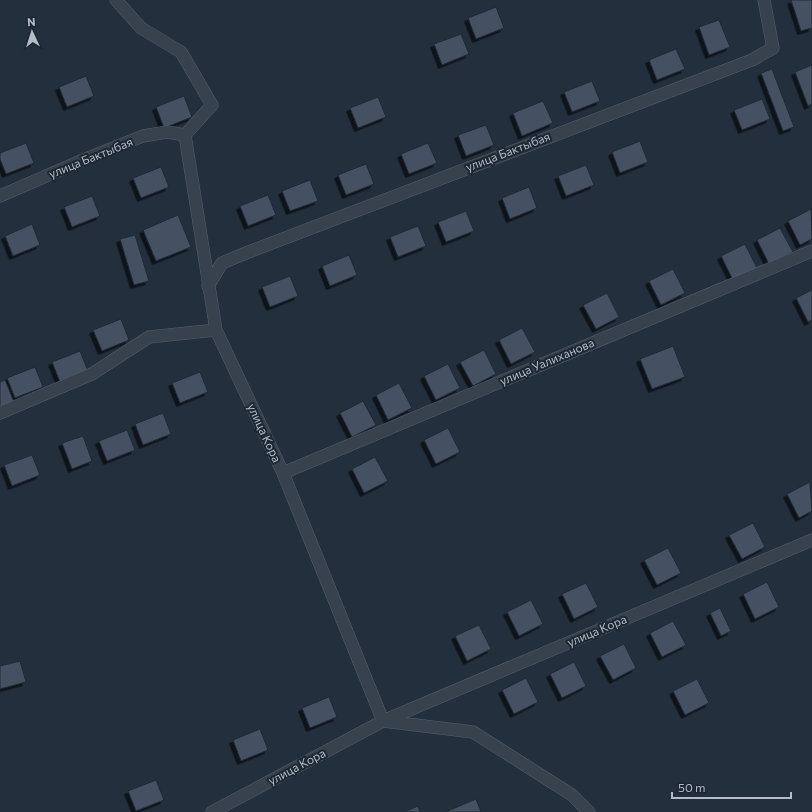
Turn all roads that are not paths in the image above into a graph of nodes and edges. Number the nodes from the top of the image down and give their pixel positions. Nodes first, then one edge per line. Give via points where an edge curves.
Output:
1 (116, 0) edge
2 (764, 0) edge
3 (185, 135) junction
4 (0, 196) edge
5 (812, 251) edge
6 (208, 286) junction
7 (216, 330) junction
8 (0, 413) edge
9 (283, 473) junction
10 (812, 540) edge
11 (383, 721) junction
12 (212, 812) edge
13 (589, 812) edge

1 - 3 street via 140,28 181,52 212,105
2 - 6 street, улица Бактыбая via 773,48 752,60 222,263
3 - 4 street, улица Бактыбая via 167,132 143,136
3 - 6 street, улица Кора
5 - 9 street, улица Уалиханова
6 - 7 street, улица Кора
7 - 8 street via 149,337 92,374
7 - 9 street, улица Кора
9 - 11 street, улица Кора
10 - 11 street, улица Кора
11 - 12 street, улица Кора
11 - 13 street via 473,732 572,795

